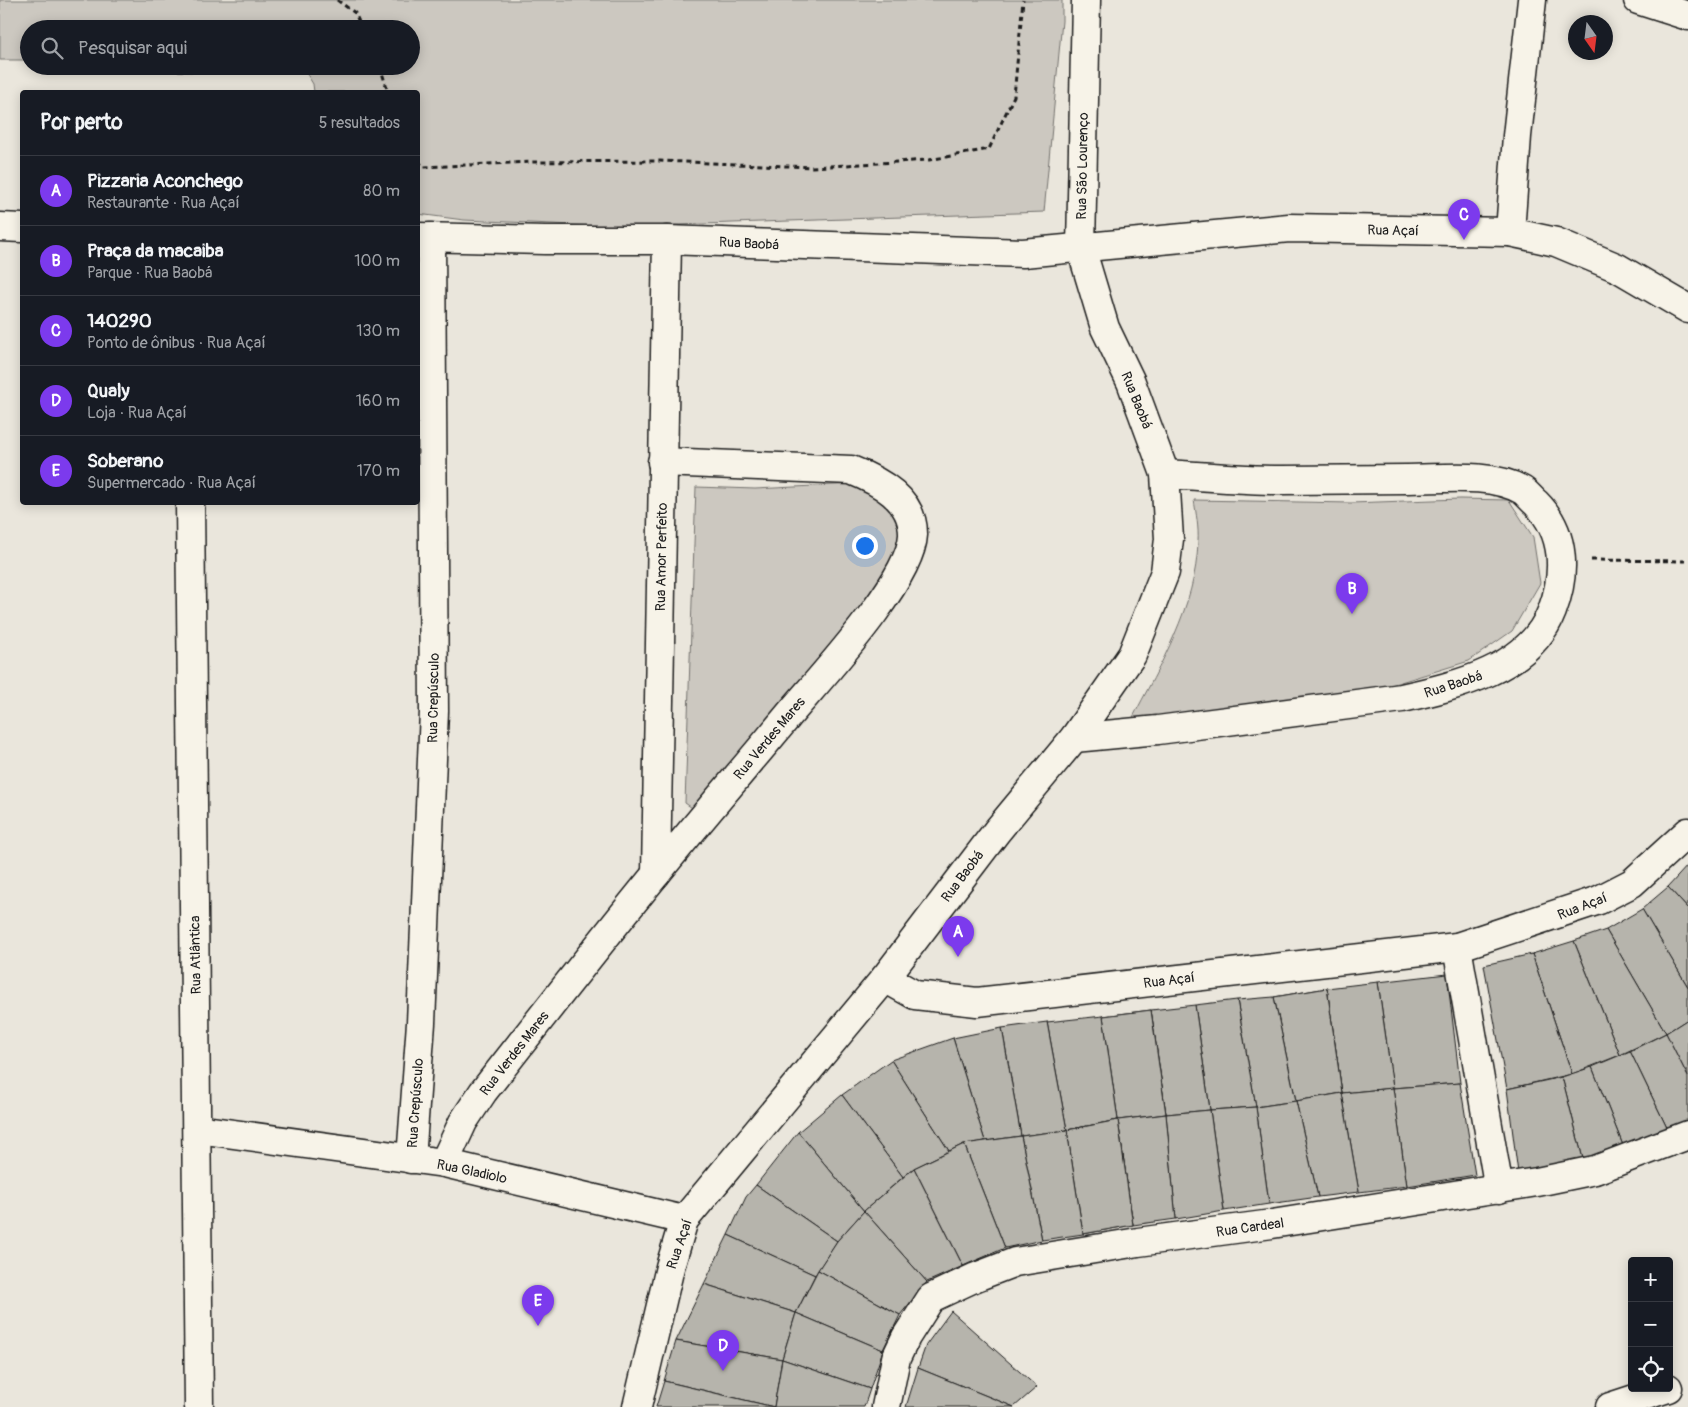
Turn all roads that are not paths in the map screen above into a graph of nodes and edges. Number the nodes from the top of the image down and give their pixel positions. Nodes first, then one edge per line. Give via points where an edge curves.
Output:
1 (1086, 0) edge
2 (1532, 0) edge
3 (1638, 0) edge
4 (1688, 16) edge
5 (0, 227) edge
6 (20, 228) edge
7 (1510, 232) junction
8 (424, 237) edge
9 (667, 240) junction
10 (1081, 248) junction
11 (1688, 309) edge
12 (1105, 328) joint
13 (662, 462) junction
14 (1165, 474) junction
15 (190, 505) edge
16 (1074, 738) junction
17 (1688, 832) edge
18 (656, 874) junction
19 (1457, 947) junction
20 (885, 978) junction
21 (815, 1064) joint
22 (197, 1129) junction
23 (1688, 1135) edge
24 (411, 1159) junction
25 (444, 1163) junction
26 (1499, 1189) junction
27 (684, 1220) junction
28 (1688, 1381) edge
29 (1673, 1387) edge
30 (1657, 1392) edge
31 (199, 1407) edge
32 (637, 1407) edge
33 (886, 1407) edge
34 (1610, 1407) edge

1 - 10 street, Rua São Lourenço
2 - 7 street
3 - 4 street
5 - 6 street
7 - 10 street, Rua Açaí via 1289,228
7 - 11 street, Rua Açaí via 1556,242 1618,268
8 - 9 street, Rua Baobá
8 - 24 street, Rua Crepúsculo via 434,711 421,1023
9 - 10 street, Rua Baobá via 1023,253
9 - 13 street, Rua Amor Perfeito
10 - 12 street, Rua São Lourenço
12 - 14 street, Rua Baobá via 1131,382
13 - 18 street, Rua Amor Perfeito
13 - 18 street, Rua Verdes Mares via 851,470 879,481 900,499 909,515 913,535 907,555 872,616
14 - 16 street, Rua Baobá via 1169,539 1165,572 1132,655
14 - 16 street, Rua Baobá via 1279,480 1459,478 1498,481 1523,490 1544,511 1558,538 1562,560 1560,591 1547,625 1523,650 1486,674 1440,690 1402,698
15 - 22 street, Rua Atlântica
16 - 20 street, Rua Baobá via 997,830
17 - 19 street, Rua Açaí via 1632,883 1599,900
18 - 25 street, Rua Verdes Mares via 483,1092 463,1122
19 - 20 street, Rua Açaí via 977,1002 915,995
19 - 26 street
20 - 21 street, Rua Baobá
21 - 27 street, Rua Açaí
22 - 24 street, Rua Gladiolo
22 - 31 street, Rua Atlântica
23 - 26 street, Rua Cardeal via 1595,1170
24 - 25 street, Rua Gladiolo
25 - 27 street, Rua Gladiolo
26 - 33 street, Rua Cardeal via 1015,1262 931,1298 896,1358
27 - 32 street, Rua Açaí
28 - 29 street
30 - 34 street

